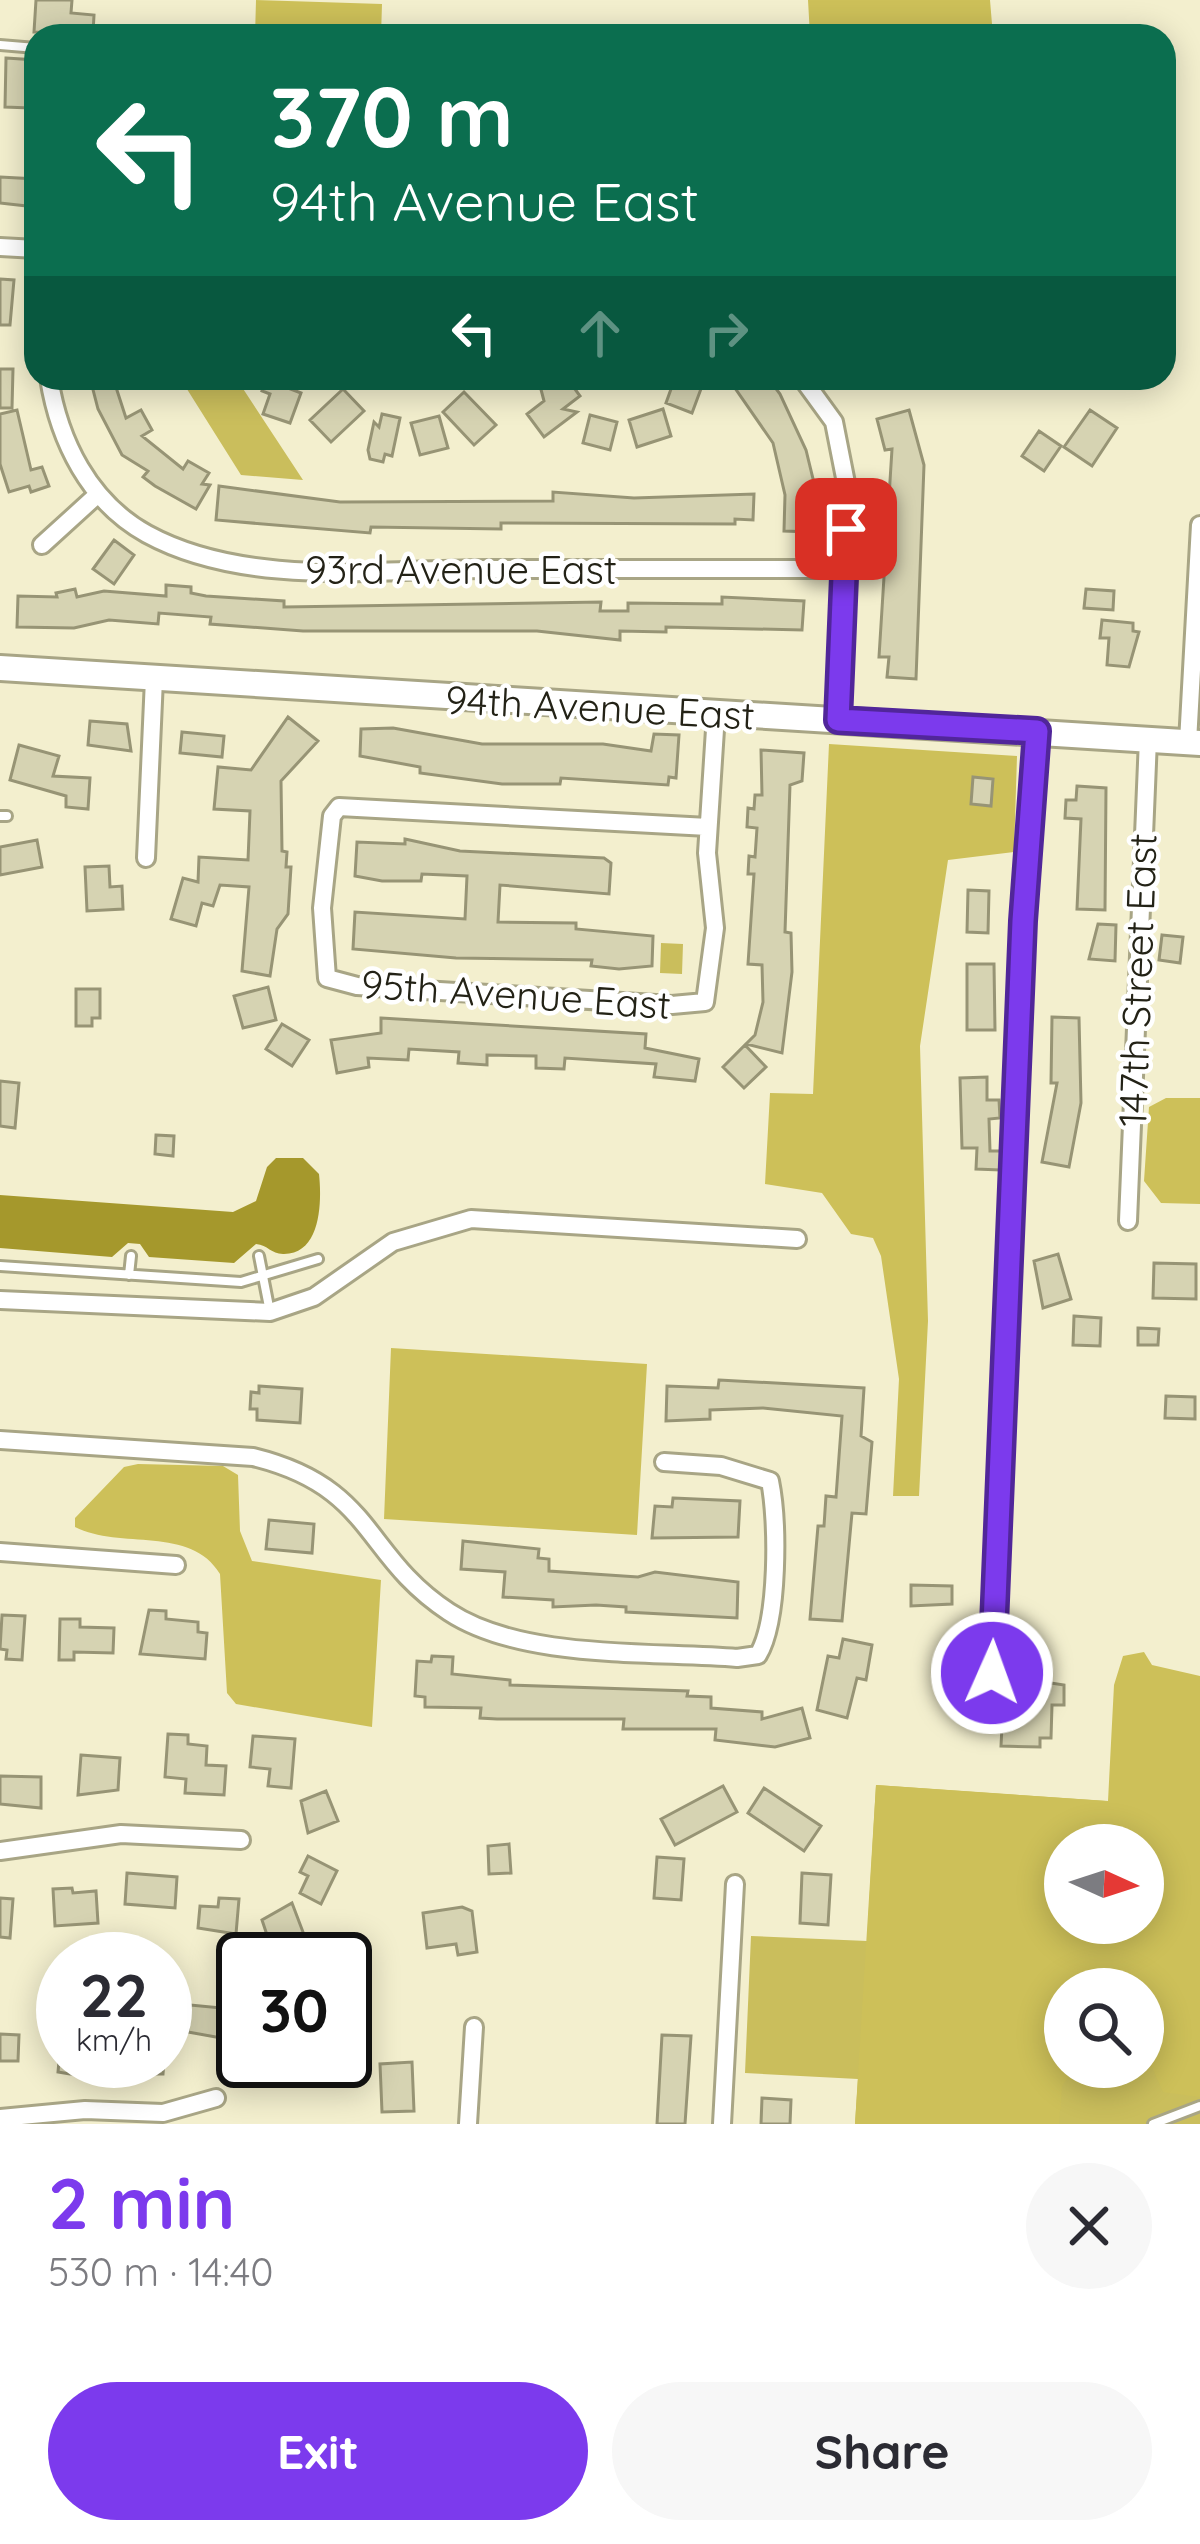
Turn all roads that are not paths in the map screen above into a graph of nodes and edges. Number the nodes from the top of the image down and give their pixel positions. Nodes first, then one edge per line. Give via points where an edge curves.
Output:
1 (53, 390) edge
2 (811, 390) edge
3 (98, 495) junction
4 (1200, 525) edge
5 (42, 545) dead end
6 (844, 569) junction
7 (0, 668) edge
8 (154, 679) junction
9 (716, 714) junction
10 (838, 720) junction
11 (1037, 731) junction
12 (1148, 739) junction
13 (1194, 742) edge
14 (708, 827) junction
15 (146, 858) dead end
16 (1128, 1221) dead end
17 (797, 1239) dead end
18 (131, 1256) dead end
19 (259, 1256) dead end
20 (318, 1258) dead end
21 (0, 1266) edge
22 (129, 1275) junction
23 (263, 1279) junction
24 (0, 1300) edge
25 (270, 1312) junction
26 (0, 1440) edge
27 (664, 1462) dead end
28 (0, 1552) edge
29 (176, 1565) dead end
30 (992, 1673) dead end
31 (241, 1840) dead end
32 (0, 1851) edge
33 (735, 1884) dead end
34 (474, 2027) dead end
35 (216, 2098) dead end
36 (1200, 2106) edge
37 (0, 2118) edge
38 (468, 2124) edge
39 (722, 2124) edge
40 (1153, 2124) edge

1 - 3 street via 71,452
2 - 6 street via 834,422 847,488
3 - 5 street
3 - 6 street, 93rd Avenue East via 147,534 200,556 291,569
4 - 13 street
6 - 10 street
7 - 8 main road, 94th Avenue East
8 - 9 main road, 94th Avenue East
8 - 15 street
9 - 10 main road, 94th Avenue East
9 - 14 street
10 - 11 main road, 94th Avenue East
11 - 12 main road, 94th Avenue East
11 - 30 street
12 - 13 main road, 94th Avenue East
12 - 16 street, 147th Street East
14 - 14 street, 95th Avenue East via 715,928 705,1002 379,987 327,977 322,908 339,807
17 - 25 street via 491,1218 450,1222 393,1242 314,1297
18 - 22 lane
19 - 23 lane
20 - 23 lane
21 - 22 lane
22 - 23 lane
23 - 25 lane
24 - 25 street
26 - 27 street via 279,1463 341,1495 412,1583 492,1634 758,1655 768,1632 776,1518 770,1481 754,1472
28 - 29 street
31 - 32 street via 104,1834
33 - 39 street
34 - 38 street
35 - 37 street via 163,2113
36 - 40 lane

